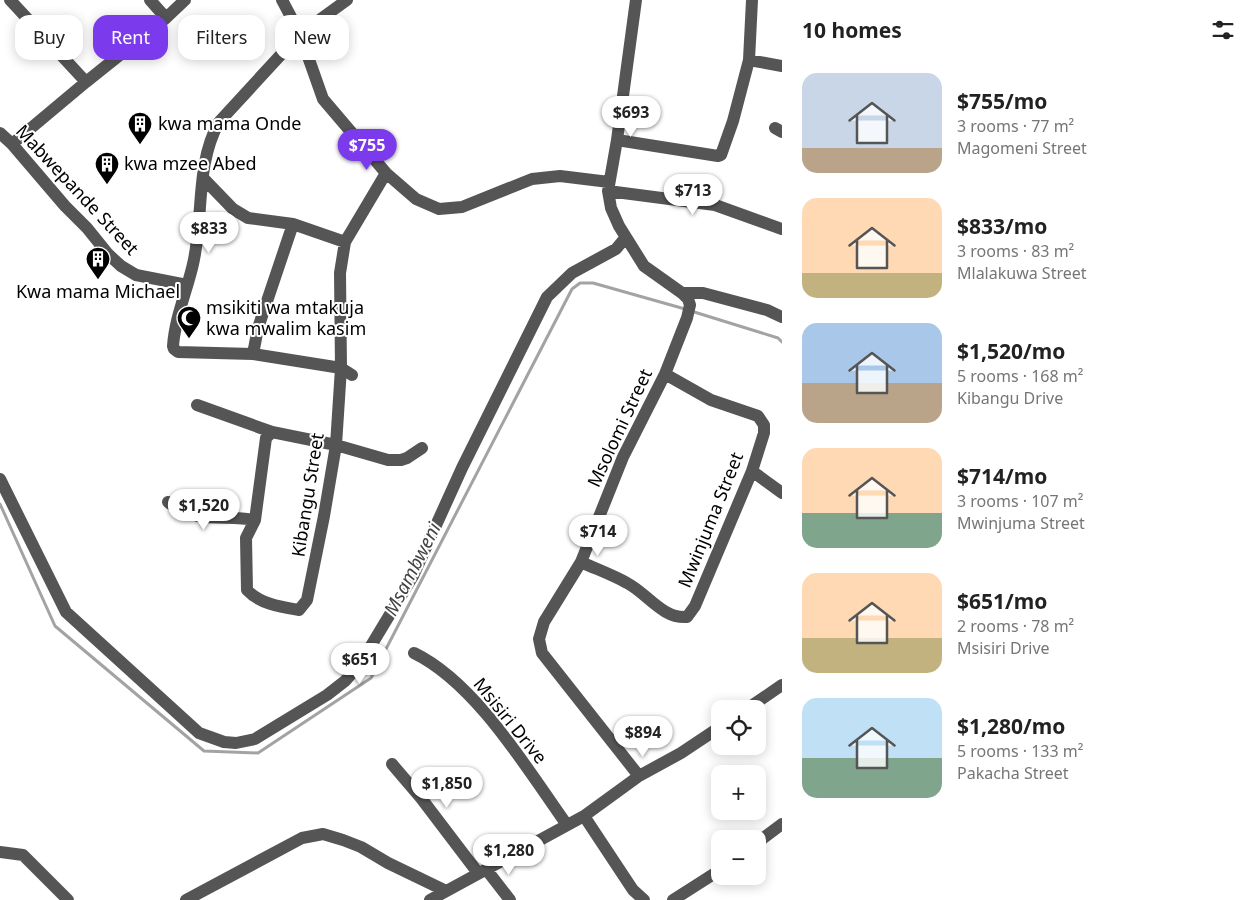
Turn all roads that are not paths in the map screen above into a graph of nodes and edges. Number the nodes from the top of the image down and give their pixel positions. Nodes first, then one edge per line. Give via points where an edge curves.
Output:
1 (10, 0) edge
2 (150, 0) edge
3 (185, 0) edge
4 (282, 0) edge
5 (347, 0) edge
6 (636, 0) edge
7 (752, 0) edge
8 (163, 15) edge
9 (290, 15) edge
10 (326, 15) edge
11 (168, 16) edge
12 (114, 60) edge
13 (276, 60) edge
14 (309, 60) edge
15 (749, 60) junction
16 (782, 66) edge
17 (86, 82) junction
18 (0, 133) edge
19 (617, 140) junction
20 (12, 144) junction
21 (386, 173) junction
22 (203, 178) junction
23 (609, 187) junction
24 (293, 224) junction
25 (782, 229) edge
26 (626, 238) junction
27 (346, 242) junction
28 (188, 284) junction
29 (682, 293) junction
30 (782, 317) edge
31 (253, 354) junction
32 (340, 368) junction
33 (665, 374) junction
34 (352, 375) dead end
35 (198, 404) dead end
36 (272, 432) junction
37 (336, 445) junction
38 (422, 448) dead end
39 (752, 471) junction
40 (0, 479) edge
41 (782, 493) edge
42 (168, 502) dead end
43 (255, 520) junction
44 (581, 562) junction
45 (414, 653) dead end
46 (782, 685) edge
47 (760, 700) edge
48 (711, 733) edge
49 (392, 764) dead end
50 (639, 776) junction
51 (584, 816) junction
52 (782, 824) edge
53 (567, 825) junction
54 (766, 836) edge
55 (0, 852) edge
56 (482, 871) junction
57 (711, 876) edge
58 (446, 891) junction
59 (68, 900) edge
60 (186, 900) edge
61 (430, 900) edge
62 (510, 900) edge
63 (644, 900) edge
64 (673, 900) edge

1 - 17 street
2 - 8 street
3 - 11 street
4 - 9 street
5 - 10 street
6 - 19 street
7 - 15 street
12 - 17 street
13 - 22 street via 219,122 210,138
14 - 21 street via 323,99
15 - 16 street
15 - 19 street via 733,121 723,151 718,156
17 - 20 street
18 - 20 street, Mabwepande Street
19 - 23 street
20 - 28 street, Mabwepande Street via 121,266 136,274
21 - 23 street via 416,199 440,209 462,207 532,179 560,176
21 - 27 street, Kibangu Street
22 - 24 street via 240,214
22 - 28 street via 194,263
23 - 25 street via 715,205
23 - 26 street via 612,208
24 - 27 street
24 - 31 street via 258,328
26 - 29 street via 644,266
26 - 40 street via 616,249 572,273 547,297 462,468 414,576 360,664 328,695 256,739 224,742 199,732 66,612
27 - 32 street, Kibangu Street via 340,273
28 - 31 street via 178,316 174,349 192,353
29 - 30 street via 703,293
29 - 33 street, Msolomi Street via 690,304
31 - 32 street
32 - 34 street
32 - 37 street, Kibangu Street
33 - 39 street, Mwinjuma Street via 711,400 758,416 764,425 764,433
33 - 44 street, Msolomi Street via 623,457
35 - 36 street
36 - 37 street
36 - 43 street, Kibangu Street via 266,438
37 - 38 street via 388,460 407,458
37 - 43 street, Kibangu Street via 307,600 299,610 254,597 247,590 246,538
39 - 41 street
39 - 44 street, Mwinjuma Street via 695,606 687,617 678,618 662,610 628,583
42 - 43 street via 198,516
44 - 50 street, Msolomi Street via 544,622 540,639 542,653
45 - 53 street, Msisiri Drive via 430,660 465,691 504,738
46 - 47 street
48 - 50 street
49 - 56 street
50 - 51 street
51 - 53 street
51 - 63 street via 633,890
52 - 54 street
53 - 56 street
55 - 59 street via 23,855
56 - 58 street
56 - 62 street
57 - 64 street
58 - 60 street via 361,847 323,834 302,838
58 - 61 street

